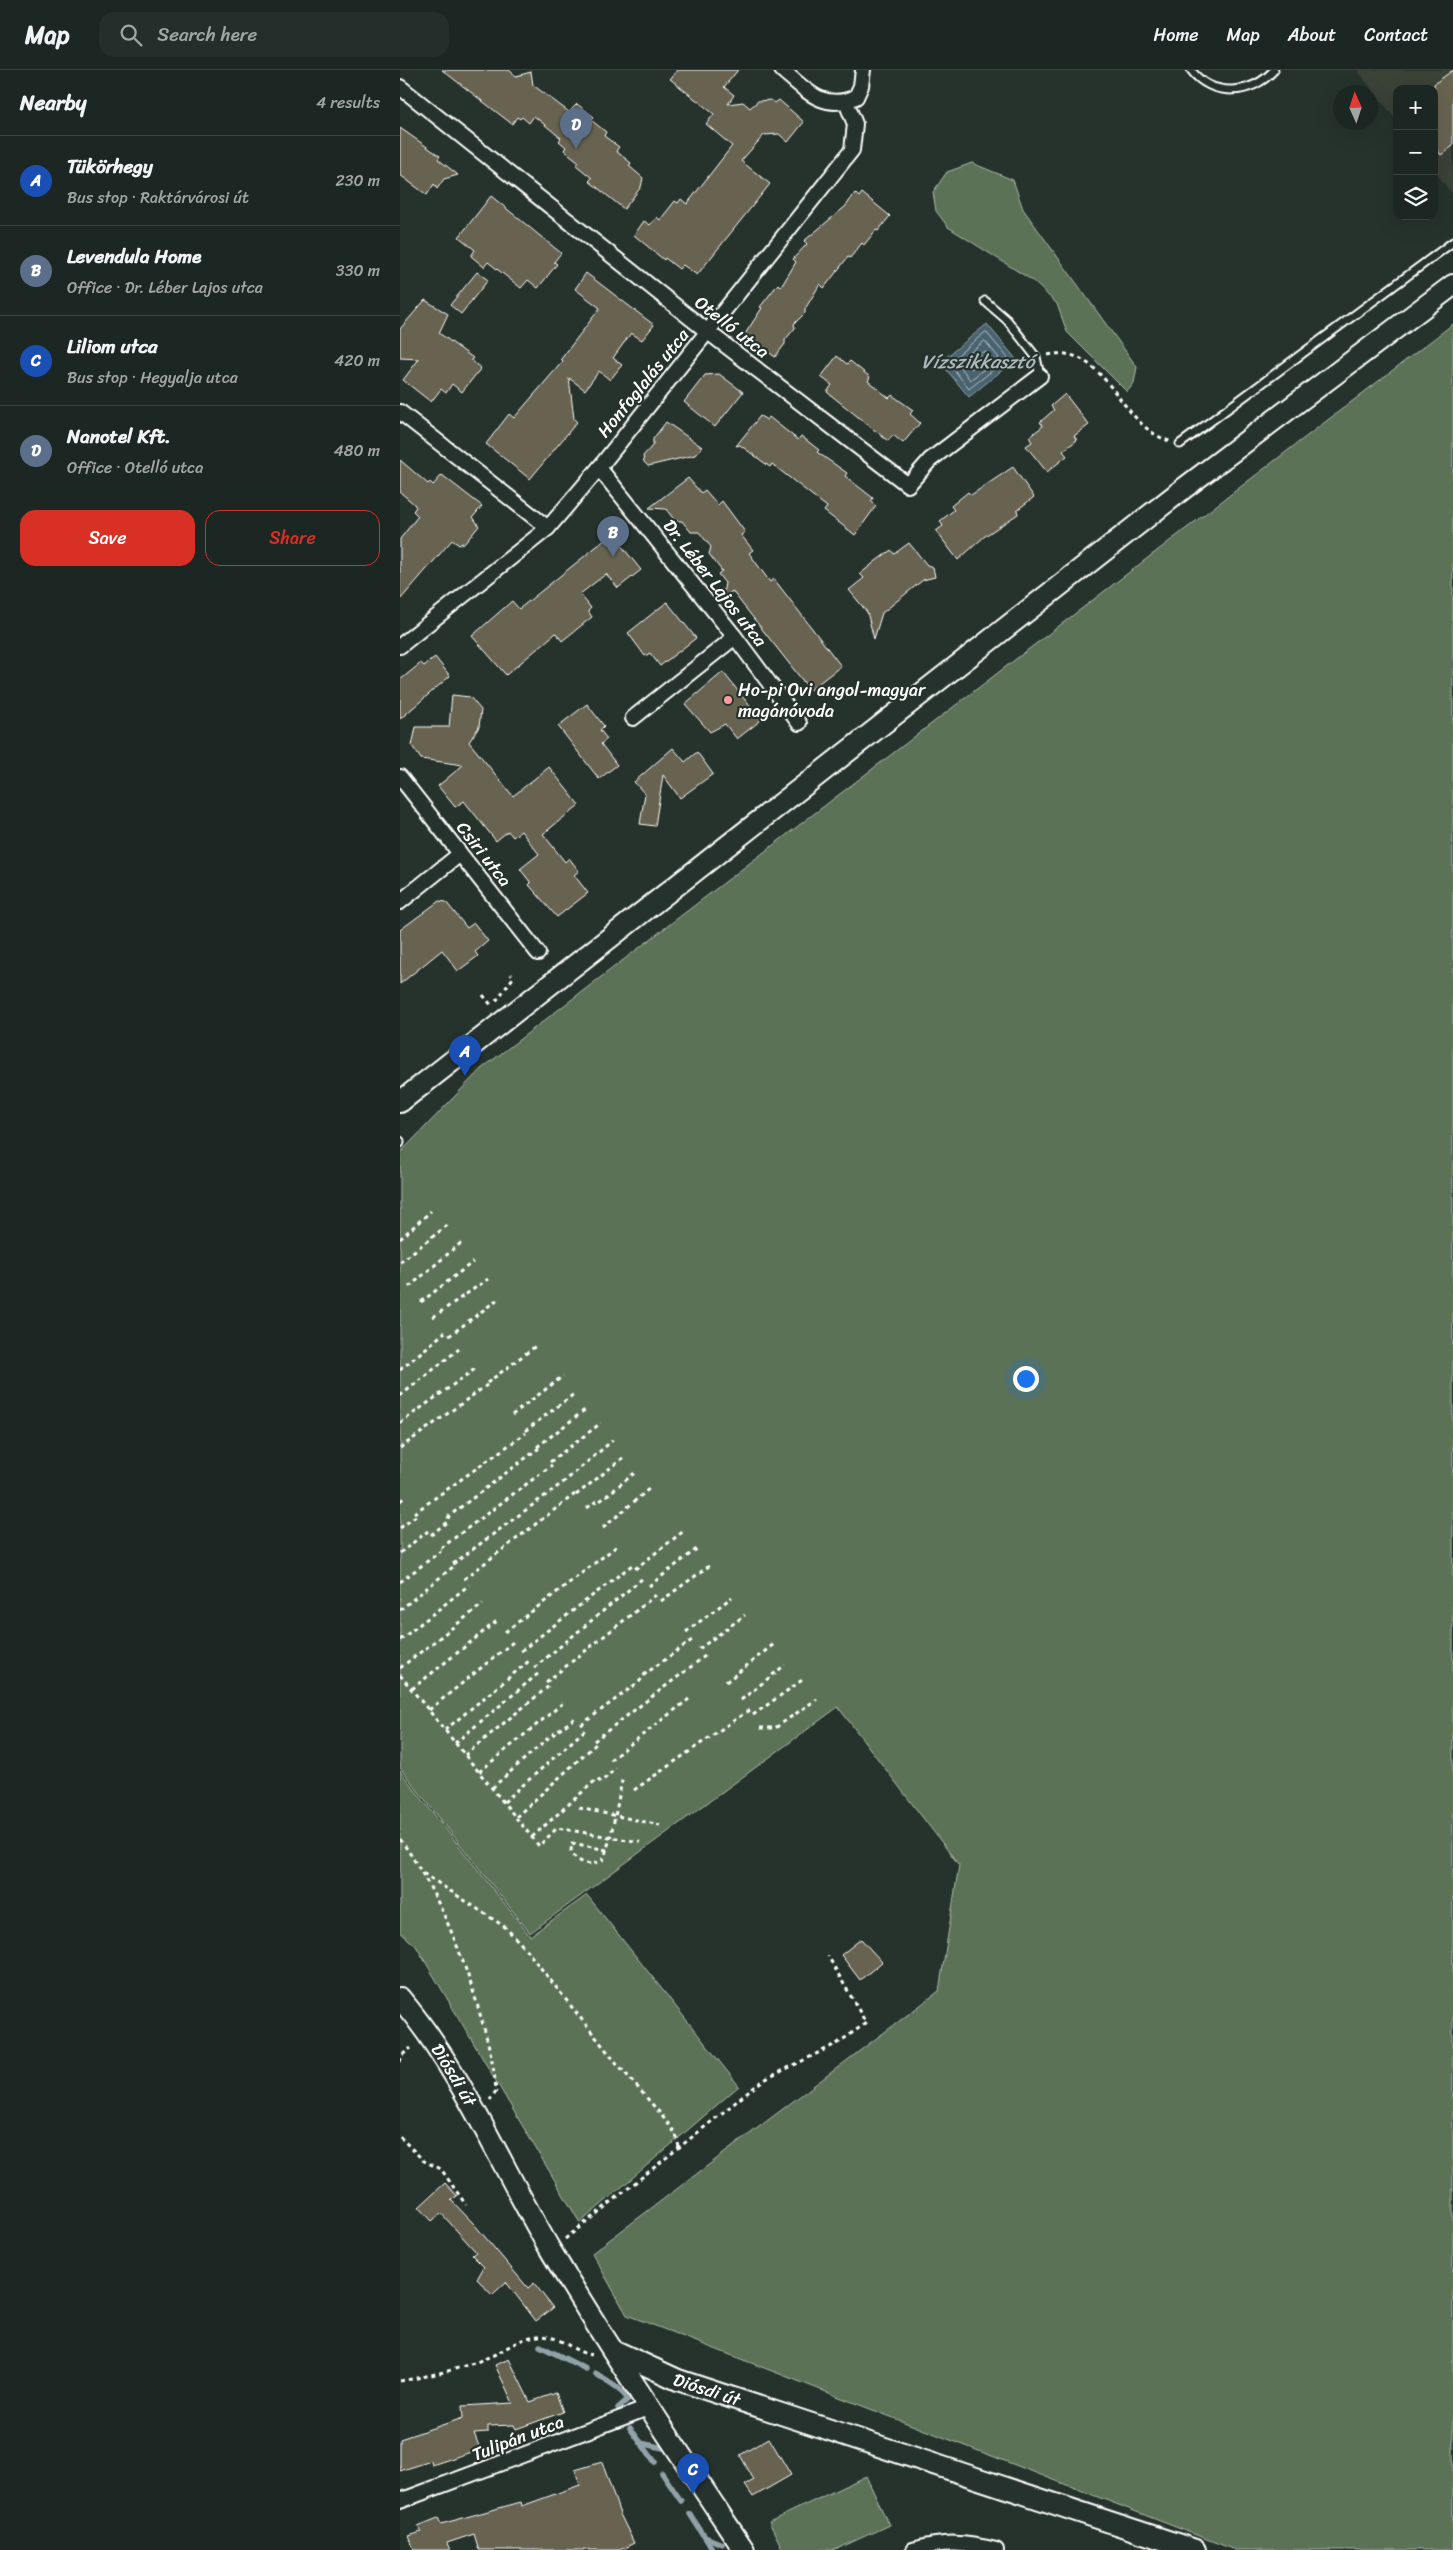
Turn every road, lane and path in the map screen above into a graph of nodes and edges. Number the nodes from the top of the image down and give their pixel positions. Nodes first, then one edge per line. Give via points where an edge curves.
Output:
1 (782, 70) edge
2 (863, 70) edge
3 (1191, 70) edge
4 (1274, 70) edge
5 (400, 88) edge
6 (846, 102) junction
7 (1453, 242) edge
8 (1453, 284) edge
9 (985, 301) dead end
10 (708, 332) junction
11 (1036, 357) junction
12 (1040, 376) joint
13 (400, 412) edge
14 (1180, 444) joint
15 (599, 468) junction
16 (548, 528) junction
17 (735, 637) junction
18 (400, 646) edge
19 (633, 718) dead end
20 (799, 723) dead end
21 (400, 777) edge
22 (460, 854) junction
23 (400, 902) edge
24 (538, 952) dead end
25 (511, 974) dead end
26 (483, 995) dead end
27 (400, 1102) edge
28 (431, 1211) dead end
29 (448, 1224) dead end
30 (400, 1239) edge
31 (462, 1242) dead end
32 (400, 1262) edge
33 (473, 1262) dead end
34 (488, 1279) dead end
35 (409, 1287) dead end
36 (498, 1299) dead end
37 (421, 1302) dead end
38 (434, 1317) dead end
39 (446, 1332) dead end
40 (449, 1336) dead end
41 (537, 1345) dead end
42 (459, 1349) dead end
43 (475, 1369) dead end
44 (400, 1370) edge
45 (563, 1376) dead end
46 (574, 1394) dead end
47 (400, 1396) edge
48 (586, 1409) dead end
49 (512, 1415) dead end
50 (400, 1423) edge
51 (601, 1423) dead end
52 (613, 1440) dead end
53 (400, 1448) edge
54 (623, 1458) dead end
55 (637, 1471) dead end
56 (650, 1488) dead end
57 (404, 1498) dead end
58 (400, 1501) edge
59 (587, 1508) dead end
60 (400, 1528) edge
61 (603, 1528) dead end
62 (685, 1530) dead end
63 (617, 1546) dead end
64 (698, 1548) dead end
65 (400, 1553) edge
66 (632, 1565) dead end
67 (709, 1566) dead end
68 (636, 1569) dead end
69 (643, 1578) dead end
70 (464, 1579) dead end
71 (400, 1582) edge
72 (469, 1585) dead end
73 (649, 1586) dead end
74 (656, 1595) dead end
75 (732, 1597) dead end
76 (661, 1601) dead end
77 (483, 1604) dead end
78 (400, 1610) edge
79 (745, 1615) dead end
80 (497, 1621) dead end
81 (505, 1632) dead end
82 (686, 1632) dead end
83 (400, 1640) edge
84 (692, 1640) dead end
85 (514, 1642) dead end
86 (774, 1644) dead end
87 (699, 1649) dead end
88 (521, 1651) dead end
89 (705, 1656) dead end
90 (528, 1661) dead end
91 (786, 1665) dead end
92 (400, 1668) edge
93 (534, 1668) dead end
94 (539, 1673) dead end
95 (400, 1675) edge
96 (805, 1678) dead end
97 (546, 1682) dead end
98 (726, 1682) dead end
99 (549, 1686) dead end
100 (412, 1690) junction
101 (689, 1699) dead end
102 (741, 1700) dead end
103 (817, 1700) dead end
104 (563, 1703) dead end
105 (429, 1710) junction
106 (749, 1710) dead end
107 (753, 1715) dead end
108 (575, 1718) dead end
109 (581, 1725) dead end
110 (760, 1728) dead end
111 (445, 1730) junction
112 (585, 1730) dead end
113 (455, 1743) junction
114 (465, 1755) junction
115 (610, 1760) dead end
116 (616, 1768) dead end
117 (479, 1772) junction
118 (623, 1776) dead end
119 (492, 1788) junction
120 (634, 1790) dead end
121 (504, 1802) junction
122 (579, 1808) dead end
123 (614, 1816) junction
124 (516, 1817) junction
125 (660, 1825) dead end
126 (532, 1837) junction
127 (610, 1837) junction
128 (400, 1839) edge
129 (640, 1842) dead end
130 (607, 1850) junction
131 (423, 1873) junction
132 (828, 1956) dead end
133 (400, 1998) edge
134 (411, 2048) dead end
135 (400, 2062) edge
136 (475, 2111) junction
137 (400, 2138) edge
138 (679, 2148) junction
139 (466, 2205) dead end
140 (550, 2250) junction
141 (613, 2350) junction
142 (400, 2381) edge
143 (648, 2408) junction
144 (400, 2501) edge
145 (739, 2548) edge
146 (913, 2550) edge
147 (996, 2550) edge
148 (1195, 2550) edge

1 - 6 street via 822,100 835,104
2 - 6 street via 859,92
3 - 4 lane via 1211,86 1227,90 1244,89 1260,83
5 - 10 street, Otelló utca
6 - 10 street, Honfoglalás utca via 855,124 852,150
7 - 14 lane
8 - 27 main road via 1183,489
9 - 11 lane via 1006,320
10 - 12 street, Otelló utca via 908,485 930,460
10 - 15 street, Honfoglalás utca
11 - 12 lane
11 - 14 path via 1070,354 1088,361 1143,425 1166,440
13 - 16 street
15 - 16 street, Honfoglalás utca
15 - 17 street, Dr. Léber Lajos utca
16 - 18 street, Honfoglalás utca
17 - 19 street
17 - 20 street, Dr. Léber Lajos utca
21 - 22 street, Csiri utca
22 - 23 street
22 - 24 street, Csiri utca
25 - 26 path via 513,978 492,1006
28 - 30 path
29 - 32 path
31 - 35 path
33 - 37 path
34 - 38 path
36 - 40 path
39 - 44 path
41 - 53 path
42 - 47 path
43 - 50 path
45 - 49 path
46 - 60 path
48 - 65 path via 449,1516 446,1522
51 - 71 path
52 - 78 path
54 - 70 path
55 - 59 path
56 - 61 path
57 - 58 path
62 - 68 path
63 - 81 path
64 - 73 path
66 - 88 path
67 - 76 path
69 - 93 path
72 - 83 path
74 - 97 path
75 - 82 path
77 - 92 path
79 - 87 path
80 - 100 path
84 - 109 path
85 - 105 path
86 - 98 path
89 - 124 path via 595,1742
90 - 111 path
91 - 102 path
94 - 113 path
95 - 100 path
96 - 107 path
99 - 114 path
100 - 105 path
101 - 115 path
103 - 110 path via 775,1728
104 - 117 path
105 - 111 path
106 - 120 path
108 - 119 path
111 - 113 path
112 - 121 path
113 - 114 path
114 - 117 path
116 - 126 path via 601,1782 597,1779
117 - 119 path
118 - 123 path
119 - 121 path
121 - 124 path
122 - 123 path
123 - 125 path
123 - 127 path
124 - 126 path
126 - 127 path via 539,1846 557,1828
127 - 129 path
127 - 130 path
128 - 131 path
130 - 130 path via 603,1860 584,1864 573,1855 572,1843
131 - 136 path via 456,1941 486,2028 496,2091 485,2105
131 - 138 path via 505,1927 524,1947 676,2134
132 - 138 path via 866,2023 838,2043 762,2081
133 - 136 main road, Diósdi út via 436,2045
134 - 135 path via 402,2054
136 - 140 main road, Diósdi út
137 - 139 path via 424,2161 440,2169
138 - 140 path
140 - 141 main road, Diósdi út
141 - 142 path via 600,2355 588,2354 556,2338 535,2336 488,2357
141 - 143 main road
141 - 148 main road, Diósdi út via 678,2380
143 - 144 street, Tulipán utca
143 - 145 main road
146 - 147 street via 934,2544 966,2542

